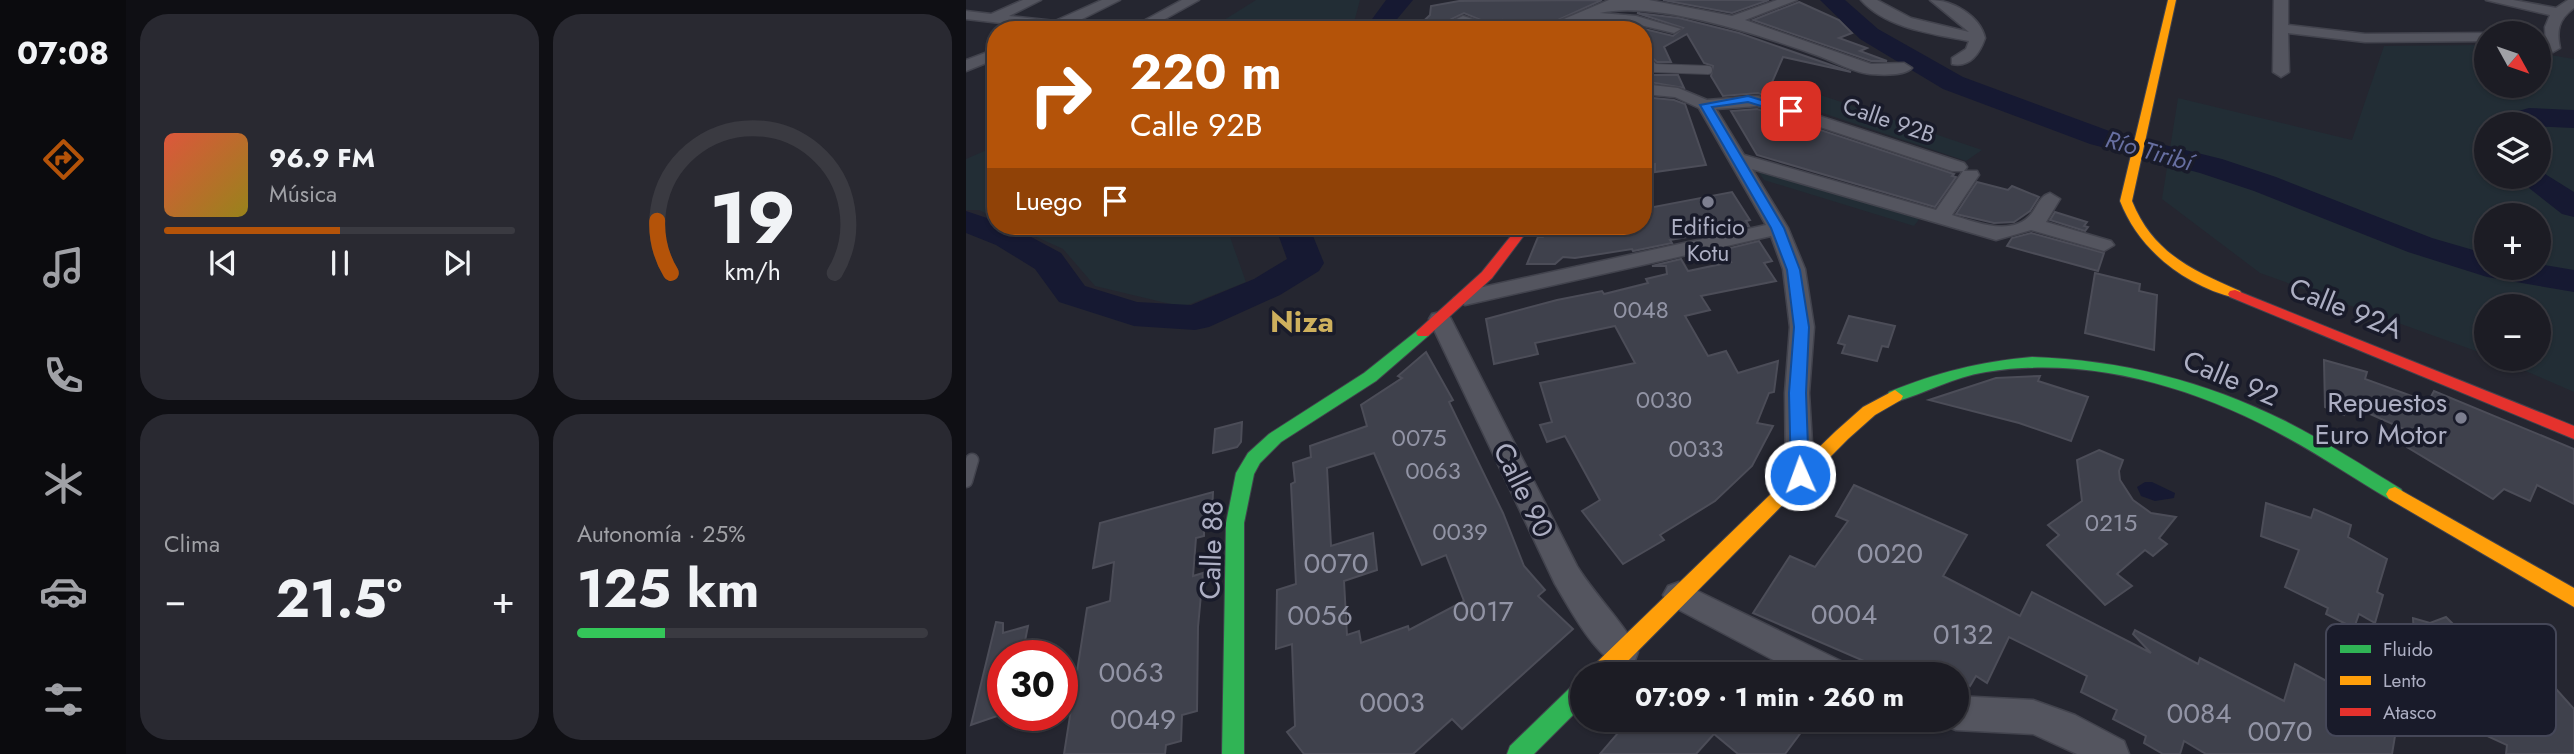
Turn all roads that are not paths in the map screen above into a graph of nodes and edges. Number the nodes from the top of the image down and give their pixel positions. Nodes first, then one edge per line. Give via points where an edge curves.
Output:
1 (1034, 0) edge
2 (1113, 0) edge
3 (1192, 0) edge
4 (1790, 0) edge
5 (1868, 0) edge
6 (1937, 0) edge
7 (2172, 0) edge
8 (2281, 0) edge
9 (2493, 0) edge
10 (2574, 2) edge
11 (2558, 13) junction
12 (966, 15) edge
13 (1584, 16) junction
14 (993, 18) junction
15 (1733, 20) junction
16 (1013, 21) edge
17 (1066, 21) edge
18 (1151, 21) edge
19 (1570, 21) edge
20 (1608, 21) edge
21 (1652, 27) edge
22 (2552, 27) edge
23 (2281, 28) junction
24 (966, 29) edge
25 (1674, 29) dead end
26 (2474, 37) edge
27 (1978, 38) junction
28 (987, 56) edge
29 (1957, 61) dead end
30 (966, 66) edge
31 (1654, 68) edge
32 (1904, 68) dead end
33 (1708, 70) dead end
34 (2281, 72) dead end
35 (1652, 90) edge
36 (1705, 105) junction
37 (1738, 159) junction
38 (2050, 199) dead end
39 (1940, 218) junction
40 (2031, 224) junction
41 (1778, 228) junction
42 (1519, 235) edge
43 (2104, 244) dead end
44 (1465, 299) junction
45 (1440, 319) junction
46 (2574, 433) edge
47 (972, 460) dead end
48 (1800, 475) junction
49 (966, 481) edge
50 (1679, 595) junction
51 (2574, 598) edge
52 (1622, 652) junction
53 (1612, 662) edge
54 (1810, 662) edge
55 (1570, 703) edge
56 (1969, 714) edge
57 (1233, 754) edge
58 (1518, 754) edge
59 (2111, 754) edge

1 - 14 street
2 - 17 street
3 - 18 street
4 - 15 street
5 - 27 street via 1906,23
6 - 27 street via 1973,24
7 - 46 main road, Calle 92A via 2126,201 2139,233 2183,270
8 - 23 street
9 - 11 street
10 - 11 street
11 - 22 street
12 - 14 street
13 - 15 street via 1613,3 1638,2
13 - 19 street
13 - 20 street
14 - 16 street
14 - 24 street
15 - 32 street via 1870,69
21 - 25 street
23 - 26 street via 2365,38
23 - 34 street
27 - 29 street via 1971,55
28 - 30 street
31 - 33 lane
35 - 36 street, Calle 92B via 1678,93
36 - 37 street
36 - 39 street, Calle 92B via 1758,101 1964,171
37 - 39 street
37 - 41 street
38 - 40 street
39 - 40 street via 1996,234
40 - 43 street
41 - 44 street
41 - 48 street via 1794,270 1802,327 1797,393
42 - 44 main road, Calle 88
44 - 45 main road, Calle 88
45 - 52 street, Calle 90 via 1566,575
45 - 57 main road, Calle 88 via 1363,382 1275,440 1244,472 1236,523
47 - 49 lane
48 - 50 main road, Calle 92
48 - 51 main road, Calle 92 via 1876,405 1904,389 1965,368 2007,361 2065,360 2117,367 2170,379 2263,417
50 - 52 main road, Calle 92
50 - 54 street
52 - 53 main road, Calle 92
55 - 58 main road
56 - 59 street via 2033,717 2063,727

